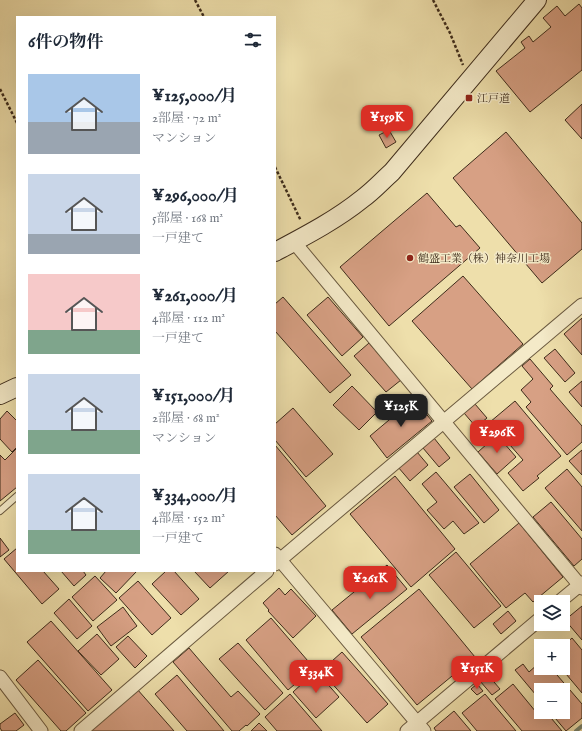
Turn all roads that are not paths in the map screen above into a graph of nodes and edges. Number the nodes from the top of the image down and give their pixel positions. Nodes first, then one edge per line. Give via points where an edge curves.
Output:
1 (537, 0) edge
2 (301, 238) junction
3 (276, 251) edge
4 (582, 305) edge
5 (16, 387) edge
6 (0, 395) edge
7 (444, 421) junction
8 (16, 497) edge
9 (0, 511) edge
10 (277, 559) edge
11 (266, 572) edge
12 (581, 585) edge
13 (568, 595) edge
14 (534, 624) edge
15 (0, 677) edge
16 (416, 728) edge
17 (35, 729) edge
18 (81, 731) edge

1 - 2 street via 392,172 356,204
2 - 3 street
2 - 7 street
4 - 7 street
5 - 6 street
7 - 10 street
7 - 12 street
8 - 9 lane
10 - 16 street
11 - 18 street
12 - 13 street
14 - 16 street
15 - 17 street

